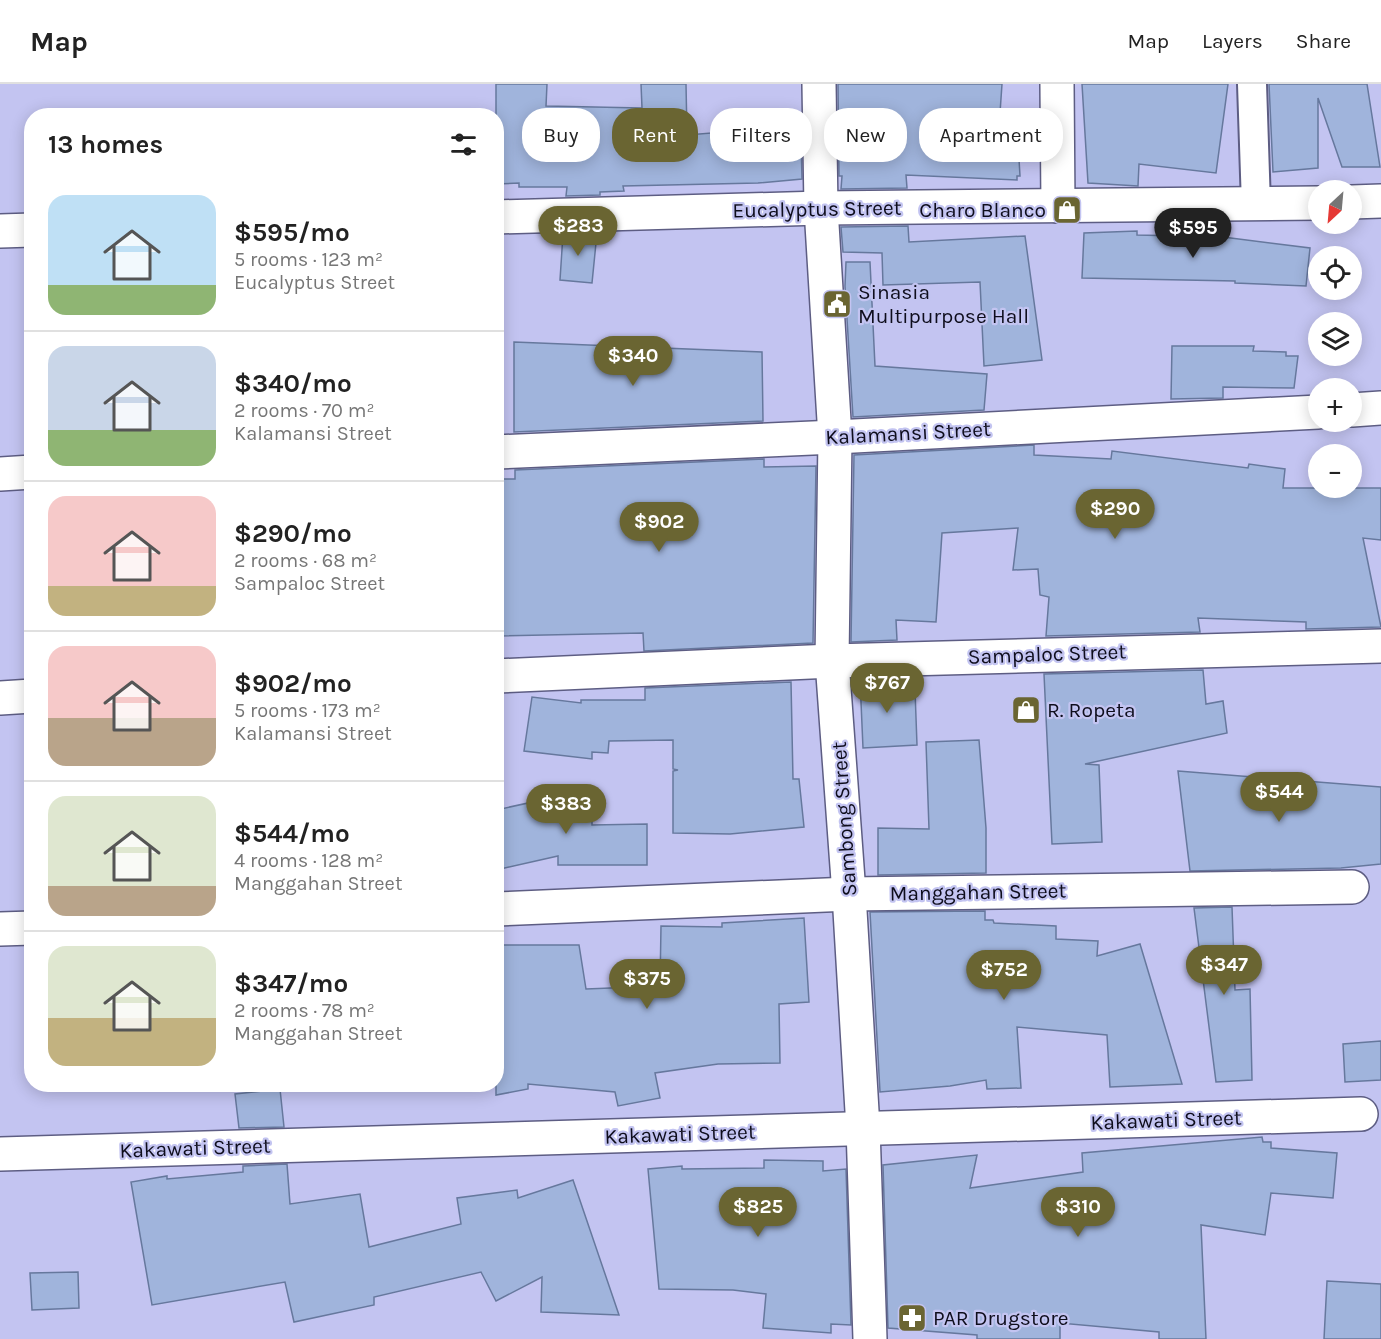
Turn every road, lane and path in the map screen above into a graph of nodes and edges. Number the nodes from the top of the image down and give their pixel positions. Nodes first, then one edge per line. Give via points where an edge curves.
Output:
1 (819, 84) edge
2 (1057, 84) edge
3 (1252, 84) edge
4 (1381, 201) edge
5 (1362, 202) edge
6 (1308, 203) edge
7 (1256, 205) junction
8 (1058, 206) junction
9 (821, 208) junction
10 (504, 217) edge
11 (24, 230) edge
12 (0, 231) edge
13 (1381, 408) edge
14 (1362, 409) edge
15 (1308, 413) edge
16 (835, 437) junction
17 (504, 452) edge
18 (24, 472) edge
19 (0, 474) edge
20 (1381, 646) edge
21 (832, 661) junction
22 (504, 676) edge
23 (24, 696) edge
24 (0, 698) edge
25 (1352, 887) dead end
26 (849, 894) junction
27 (504, 909) edge
28 (24, 928) edge
29 (0, 929) edge
30 (1361, 1114) dead end
31 (862, 1128) junction
32 (0, 1154) edge
33 (870, 1339) edge

1 - 9 street, Sambong Street
2 - 8 street
3 - 7 street
4 - 5 street
6 - 7 street, Eucalyptus Street
7 - 8 street, Eucalyptus Street
8 - 9 street, Eucalyptus Street
9 - 10 street, Eucalyptus Street
9 - 16 street, Sambong Street
11 - 12 street
13 - 14 street
15 - 16 street, Kalamansi Street
16 - 17 street, Kalamansi Street
16 - 21 street, Sambong Street
18 - 19 street
20 - 21 street, Sampaloc Street
21 - 22 street, Sampaloc Street
21 - 26 street, Sambong Street
23 - 24 street
25 - 26 street, Manggahan Street
26 - 27 street, Manggahan Street
26 - 31 street, Sambong Street
28 - 29 street
30 - 31 street, Kakawati Street
31 - 32 street, Kakawati Street
31 - 33 street, Sambong Street

